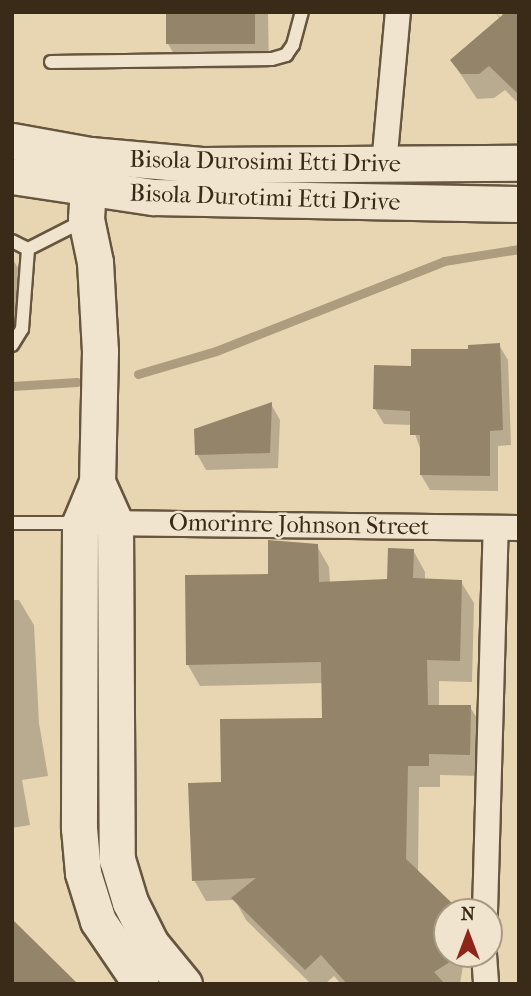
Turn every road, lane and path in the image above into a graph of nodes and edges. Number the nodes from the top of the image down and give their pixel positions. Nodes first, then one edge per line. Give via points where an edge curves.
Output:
1 (302, 12) edge
2 (398, 12) edge
3 (51, 62) dead end
4 (12, 141) edge
5 (519, 163) edge
6 (384, 165) junction
7 (12, 176) edge
8 (87, 187) junction
9 (519, 204) edge
10 (12, 241) edge
11 (28, 249) junction
12 (12, 345) edge
13 (97, 482) junction
14 (12, 523) edge
15 (80, 523) junction
16 (115, 523) junction
17 (507, 528) edge
18 (486, 898) edge
19 (141, 984) edge
20 (184, 984) edge

1 - 3 lane via 293,46 286,55 272,59
2 - 6 street
4 - 8 street, Bisola Durosimi Etti Drive
5 - 6 street, Bisola Durosimi Etti Drive
6 - 8 street, Bisola Durosimi Etti Drive via 202,165
7 - 8 street, Bisola Durotimi Etti Drive
8 - 9 street, Bisola Durotimi Etti Drive via 153,197
8 - 11 lane
8 - 13 street via 100,311
10 - 11 lane
11 - 12 lane via 22,329
13 - 15 street
13 - 16 street
14 - 15 lane
15 - 16 street, Omorinre Johnson Street
15 - 19 street via 83,873 98,921
16 - 17 street, Omorinre Johnson Street
16 - 20 street via 117,859 130,902 151,944
17 - 18 street

